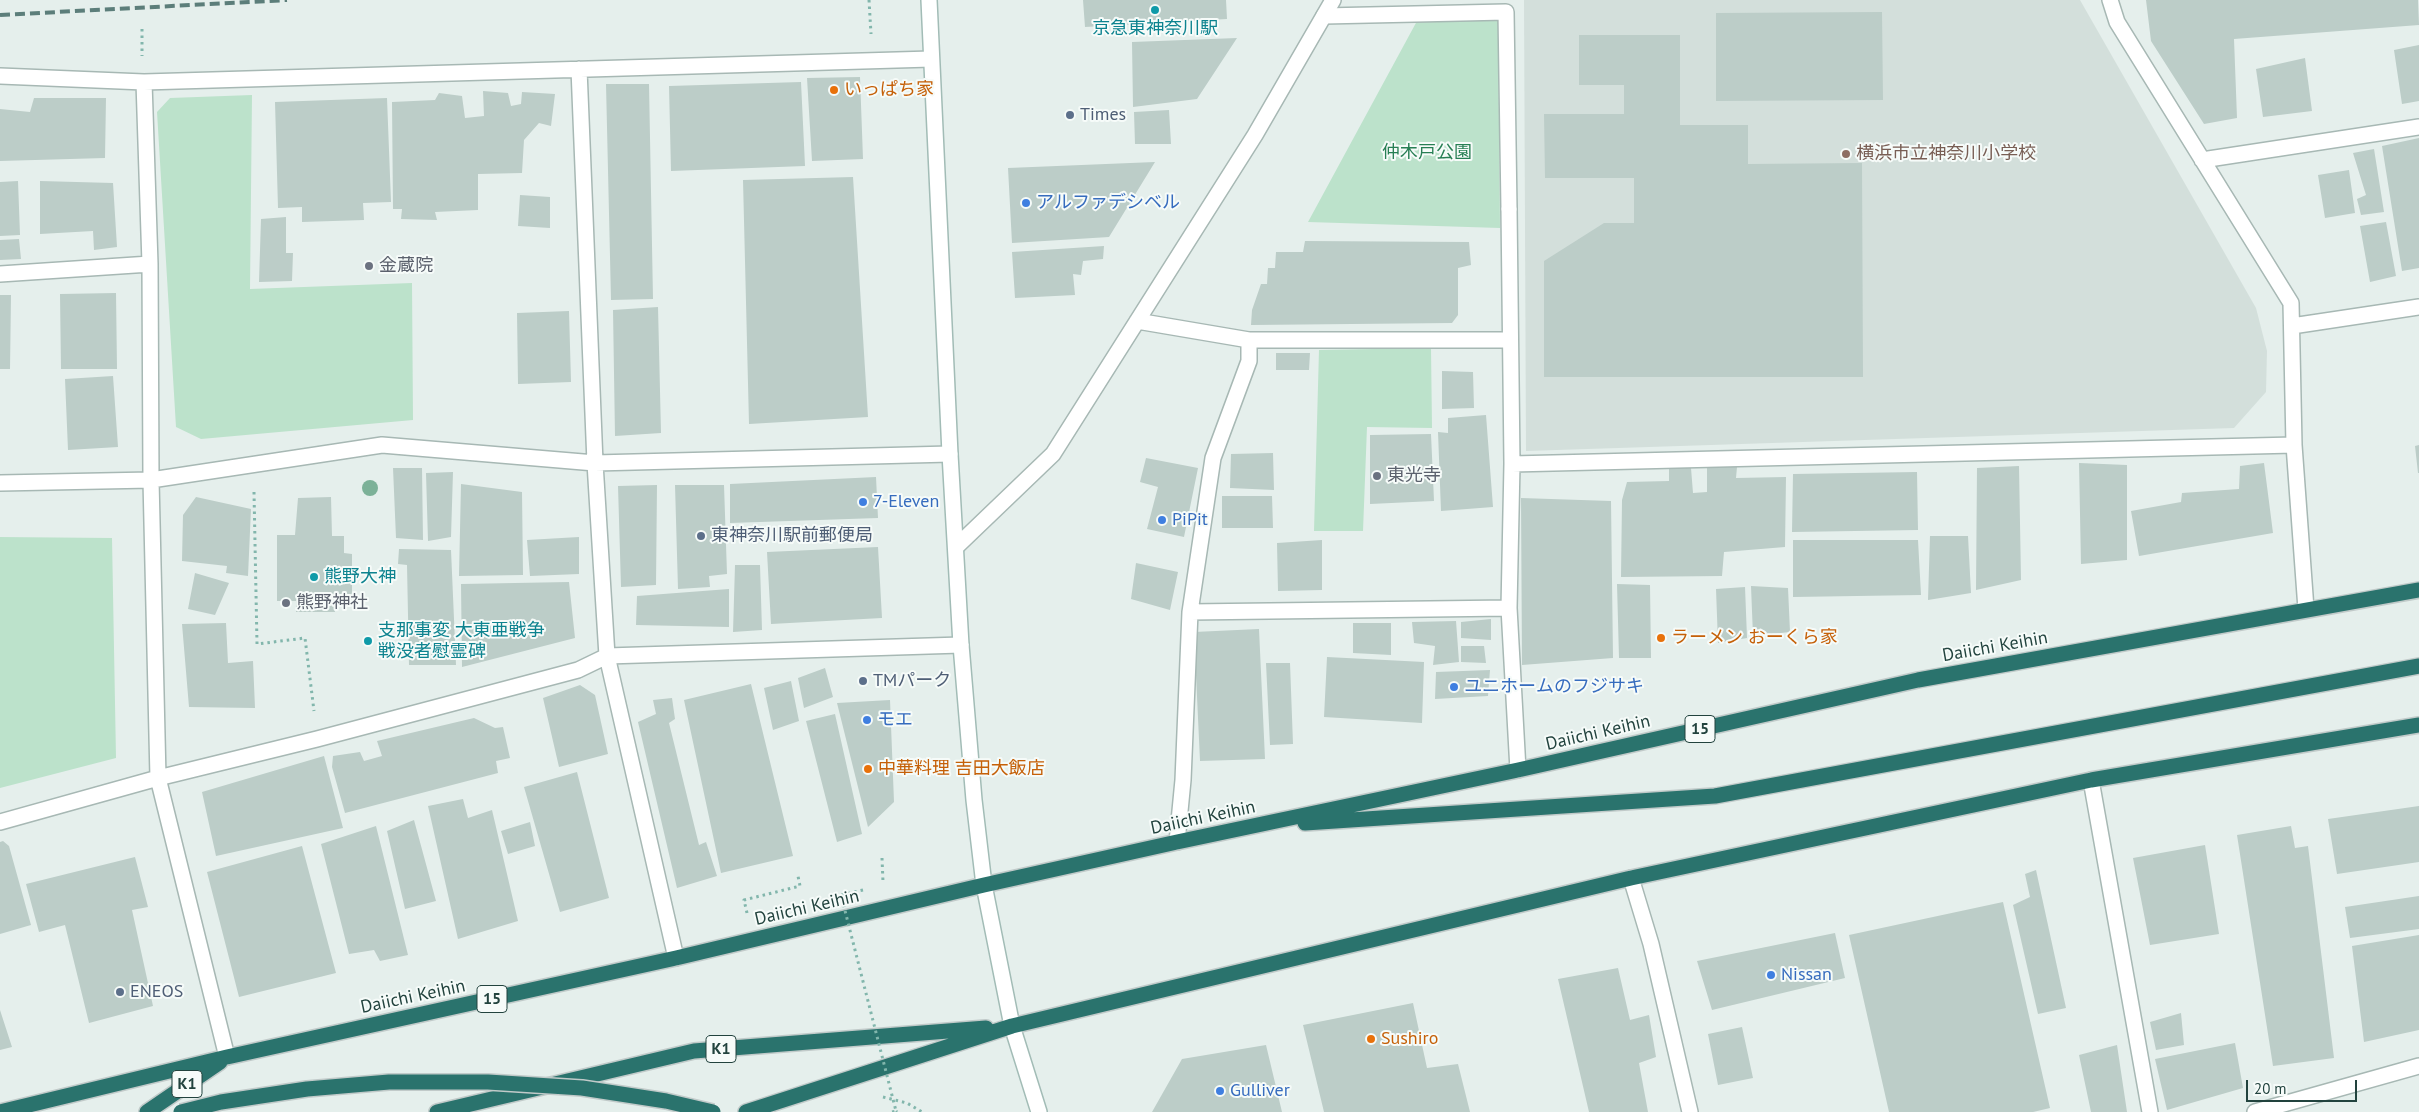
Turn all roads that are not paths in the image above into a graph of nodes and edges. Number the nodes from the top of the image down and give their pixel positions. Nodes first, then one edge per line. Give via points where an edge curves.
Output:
1 (929, 0) edge
2 (1332, 0) edge
3 (2110, 0) edge
4 (1324, 16) junction
5 (931, 59) junction
6 (579, 69) junction
7 (0, 76) edge
8 (144, 82) junction
9 (2419, 127) edge
10 (2202, 160) junction
11 (150, 264) junction
12 (0, 274) edge
13 (2419, 307) edge
14 (1136, 321) junction
15 (2292, 326) junction
16 (1249, 340) junction
17 (1510, 340) junction
18 (2294, 445) junction
19 (950, 454) junction
20 (595, 463) junction
21 (1512, 464) junction
22 (151, 480) junction
23 (0, 484) edge
24 (956, 546) junction
25 (2419, 590) edge
26 (1509, 608) junction
27 (2306, 609) junction
28 (1190, 612) junction
29 (961, 646) junction
30 (607, 656) junction
31 (2419, 666) edge
32 (2419, 725) edge
33 (1518, 770) junction
34 (158, 778) junction
35 (2090, 780) junction
36 (0, 822) edge
37 (1251, 827) junction
38 (1177, 842) junction
39 (1631, 878) junction
40 (984, 885) junction
41 (676, 958) junction
42 (1012, 1026) junction
43 (227, 1057) junction
44 (2419, 1066) edge
45 (0, 1112) edge
46 (147, 1112) edge
47 (181, 1112) edge
48 (437, 1112) edge
49 (713, 1112) edge
50 (746, 1112) edge
51 (1039, 1112) edge
52 (1690, 1112) edge
53 (2150, 1112) edge
54 (2255, 1112) edge

1 - 5 street
2 - 4 street
3 - 10 street via 2117,22
4 - 14 street via 1255,135
4 - 17 street via 1506,12
5 - 6 street
5 - 19 street
6 - 8 street
6 - 20 street
7 - 8 street
8 - 11 street
9 - 10 street
10 - 15 street via 2291,304
11 - 12 street
11 - 22 street
13 - 15 street
14 - 16 street
14 - 24 street via 1053,454
15 - 18 street
16 - 17 street
16 - 28 street via 1249,361 1213,458
17 - 21 street
18 - 21 street
18 - 27 street
19 - 20 street
19 - 24 street
20 - 22 street via 382,445
20 - 30 street
21 - 26 street
22 - 23 street
22 - 34 street
24 - 29 street
25 - 27 highway, Daiichi Keihin / 15
26 - 28 street
26 - 33 street
27 - 33 highway, Daiichi Keihin / 15 via 1918,680
28 - 38 street
29 - 30 street
29 - 40 street
30 - 34 street via 578,670 318,740
30 - 41 street
31 - 37 highway via 1715,796
32 - 35 highway
33 - 37 highway, Daiichi Keihin / 15
34 - 36 street
34 - 43 street
35 - 39 highway
35 - 53 street
37 - 38 highway, Daiichi Keihin / 15
38 - 40 highway, Daiichi Keihin / 15
39 - 42 highway
39 - 52 street via 1651,944
40 - 41 highway, Daiichi Keihin / 15
40 - 42 street
41 - 43 highway, Daiichi Keihin / 15
42 - 48 highway, K1 via 694,1051
42 - 50 highway
42 - 51 street
43 - 45 highway, Daiichi Keihin / 15
43 - 46 highway, K1
44 - 54 street
47 - 49 highway, K1, bridge via 221,1102 307,1089 389,1082 478,1082 582,1088

